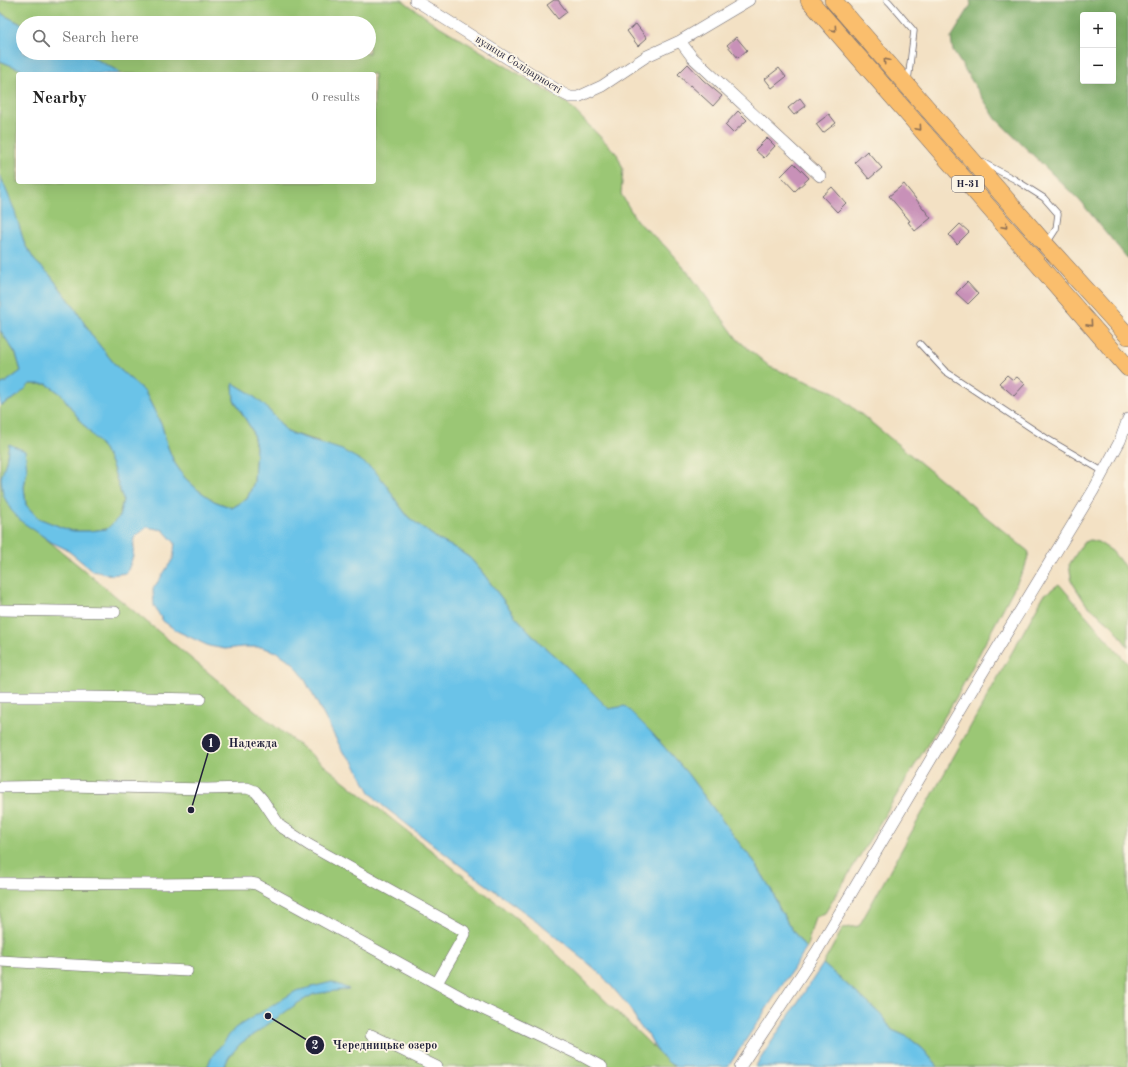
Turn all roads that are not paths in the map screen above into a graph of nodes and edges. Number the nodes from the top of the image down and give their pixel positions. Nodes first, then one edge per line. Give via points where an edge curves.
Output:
1 (415, 0) edge
2 (749, 0) edge
3 (809, 0) edge
4 (833, 0) edge
5 (887, 0) edge
6 (680, 41) junction
7 (907, 85) junction
8 (967, 154) junction
9 (820, 176) dead end
10 (1046, 245) junction
11 (1128, 336) edge
12 (920, 344) dead end
13 (1128, 368) edge
14 (1128, 419) edge
15 (1124, 437) edge
16 (1104, 472) junction
17 (0, 610) edge
18 (115, 612) dead end
19 (0, 697) edge
20 (200, 699) dead end
21 (0, 787) edge
22 (0, 883) edge
23 (0, 961) edge
24 (187, 971) dead end
25 (437, 983) junction
26 (371, 1035) dead end
27 (437, 1067) edge
28 (602, 1067) edge
29 (740, 1067) edge

1 - 6 street, вулиця Солідарності via 570,97 578,97 602,86 647,56
2 - 6 street, вулиця Солідарності
3 -> 13 main road, Н-31
7 -> 4 main road, Н-31
5 - 7 lane via 914,30
6 - 9 street via 692,57
7 - 8 main road, Н-31
8 - 10 main road, Н-31
8 - 10 lane via 1014,178 1044,198 1058,214 1056,229
10 - 11 main road, Н-31
12 - 16 lane via 945,371 1046,438
14 - 15 street
15 - 16 street
16 - 29 street via 817,951
17 - 18 street
19 - 20 street
21 - 25 street via 247,788 255,791 280,826 309,845 464,931 465,934
22 - 25 street via 256,884
23 - 24 street
25 - 28 street via 482,1009
26 - 27 street

